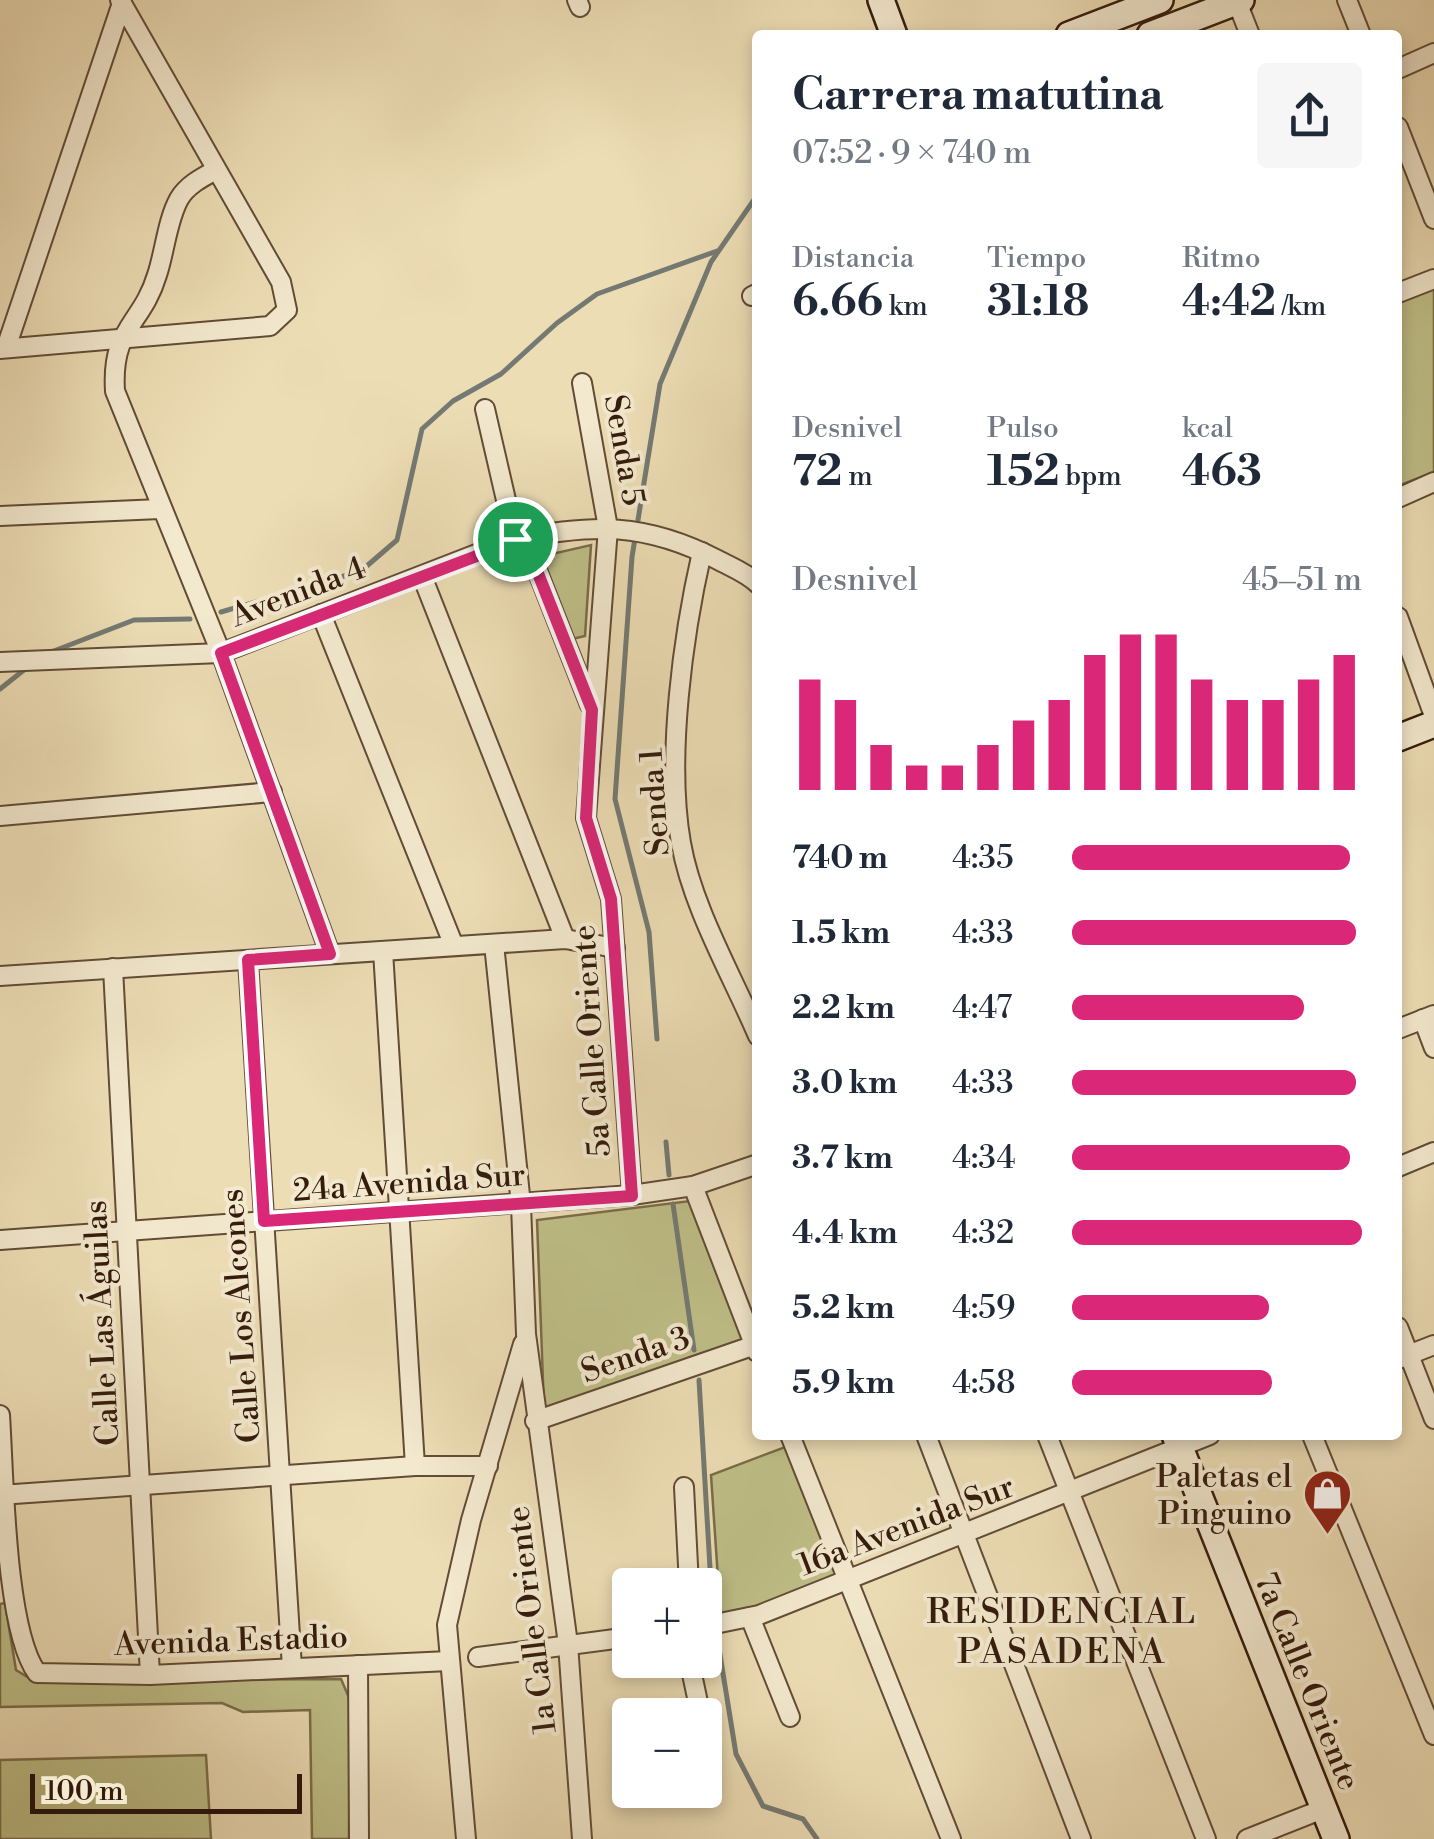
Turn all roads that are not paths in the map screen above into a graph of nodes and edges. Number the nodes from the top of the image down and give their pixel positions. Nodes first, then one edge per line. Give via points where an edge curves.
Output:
1 (1159, 0) edge
2 (1347, 0) edge
3 (121, 1) edge
4 (1239, 1) edge
5 (1082, 30) edge
6 (1159, 30) edge
7 (1164, 30) edge
8 (1248, 30) edge
9 (1359, 30) edge
10 (1434, 53) edge
11 (1402, 66) edge
12 (1402, 137) edge
13 (216, 170) junction
14 (1434, 219) edge
15 (1434, 279) edge
16 (1402, 291) edge
17 (120, 338) junction
18 (3, 349) edge
19 (582, 382) dead end
20 (485, 409) dead end
21 (1434, 482) edge
22 (1402, 496) edge
23 (160, 510) junction
24 (0, 516) edge
25 (616, 528) junction
26 (519, 538) junction
27 (702, 552) junction
28 (422, 576) junction
29 (752, 581) edge
30 (328, 612) junction
31 (1402, 628) edge
32 (221, 653) junction
33 (0, 662) edge
34 (592, 710) junction
35 (1434, 720) edge
36 (1402, 736) edge
37 (272, 792) junction
38 (0, 816) edge
39 (564, 939) junction
40 (494, 944) junction
41 (454, 946) junction
42 (615, 948) junction
43 (383, 951) junction
44 (330, 954) junction
45 (248, 960) junction
46 (113, 968) junction
47 (0, 976) edge
48 (1429, 1017) edge
49 (752, 1023) edge
50 (1402, 1027) edge
51 (1434, 1048) edge
52 (1434, 1152) edge
53 (1402, 1164) edge
54 (752, 1166) edge
55 (693, 1186) junction
56 (632, 1196) junction
57 (521, 1205) junction
58 (401, 1212) junction
59 (264, 1221) junction
60 (127, 1231) junction
61 (0, 1240) edge
62 (526, 1334) junction
63 (752, 1338) edge
64 (1434, 1345) edge
65 (752, 1349) edge
66 (1403, 1357) edge
67 (0, 1415) edge
68 (1434, 1419) edge
69 (535, 1420) junction
70 (792, 1440) edge
71 (928, 1440) edge
72 (1049, 1440) edge
73 (1314, 1440) edge
74 (1178, 1441) edge
75 (416, 1466) junction
76 (488, 1466) junction
77 (280, 1478) junction
78 (140, 1485) junction
79 (684, 1487) dead end
80 (1070, 1493) junction
81 (2, 1494) edge
82 (966, 1536) junction
83 (689, 1568) edge
84 (847, 1580) junction
85 (750, 1617) junction
86 (722, 1622) edge
87 (612, 1639) edge
88 (568, 1644) junction
89 (478, 1656) dead end
90 (449, 1661) junction
91 (358, 1665) junction
92 (292, 1668) junction
93 (150, 1675) junction
94 (790, 1717) dead end
95 (1434, 1735) edge
96 (1323, 1808) junction
97 (359, 1839) edge
98 (466, 1839) edge
99 (582, 1839) edge
100 (951, 1839) edge
101 (1081, 1839) edge
102 (1206, 1839) edge
103 (1247, 1839) edge
104 (1336, 1839) edge

1 - 5 street
1 - 6 street
2 - 9 street
3 - 13 street
3 - 18 street
4 - 7 street
4 - 8 street
10 - 11 street
12 - 14 street
13 - 17 street via 178,202 156,280
13 - 17 street via 285,291 286,310 270,326
15 - 16 street
17 - 18 street
17 - 23 street via 115,391
19 - 25 street, Senda 5
20 - 26 street
21 - 22 street
23 - 24 street
23 - 32 street
25 - 26 street, Avenida 4 via 558,528
25 - 27 street via 679,540
25 - 34 street, 5a Calle Oriente
26 - 28 street, Avenida 4
26 - 34 street
27 - 29 street
27 - 49 street, Senda 1 via 682,639 681,842 696,897
28 - 30 street, Avenida 4
28 - 39 street
30 - 32 street, Avenida 4
30 - 41 street
31 - 35 street
32 - 33 street, Avenida 4
32 - 37 street
34 - 42 street, 5a Calle Oriente via 586,818 611,899
35 - 36 street
37 - 38 street
37 - 44 street
39 - 40 street
39 - 42 street
40 - 41 street
40 - 57 street
41 - 43 street
42 - 56 street, 5a Calle Oriente
43 - 44 street
43 - 58 street
44 - 45 street
45 - 46 street
45 - 59 street, Calle Los Alcones
46 - 47 street
46 - 60 street, Calle Las Águilas
48 - 50 street
48 - 51 street
52 - 53 street
54 - 55 street, 24a Avenida Sur
55 - 56 street, 24a Avenida Sur
55 - 63 street
56 - 57 street, 24a Avenida Sur
57 - 58 street, 24a Avenida Sur
57 - 62 street
58 - 59 street, 24a Avenida Sur
58 - 75 street
59 - 60 street, 24a Avenida Sur
59 - 77 street, Calle Los Alcones
60 - 61 street, 24a Avenida Sur
60 - 78 street, Calle Las Águilas
62 - 69 street, 1a Calle Oriente
62 - 76 street
64 - 66 street
65 - 69 street, Senda 3
66 - 68 street
67 - 81 street
69 - 88 street, 1a Calle Oriente
70 - 84 street
71 - 82 street
72 - 80 street
73 - 95 street
74 - 80 street, 16a Avenida Sur
74 - 96 street, 7a Calle Oriente
75 - 76 street
75 - 77 street
76 - 90 street via 447,1625
77 - 78 street
77 - 92 street, Calle Los Alcones
78 - 81 street
78 - 93 street, Calle Las Águilas
79 - 83 street
80 - 82 street, 16a Avenida Sur
80 - 102 street
81 - 93 street, Avenida Estadio via 25,1656 37,1673
82 - 84 street, 16a Avenida Sur
82 - 101 street
84 - 85 street, 16a Avenida Sur
84 - 100 street
85 - 86 street, 16a Avenida Sur
85 - 94 street
87 - 88 street
88 - 89 street
88 - 99 street, 1a Calle Oriente
90 - 91 street, Avenida Estadio
90 - 98 street
91 - 92 street, Avenida Estadio
91 - 97 street
92 - 93 street, Avenida Estadio
96 - 103 street
96 - 104 street, 7a Calle Oriente

